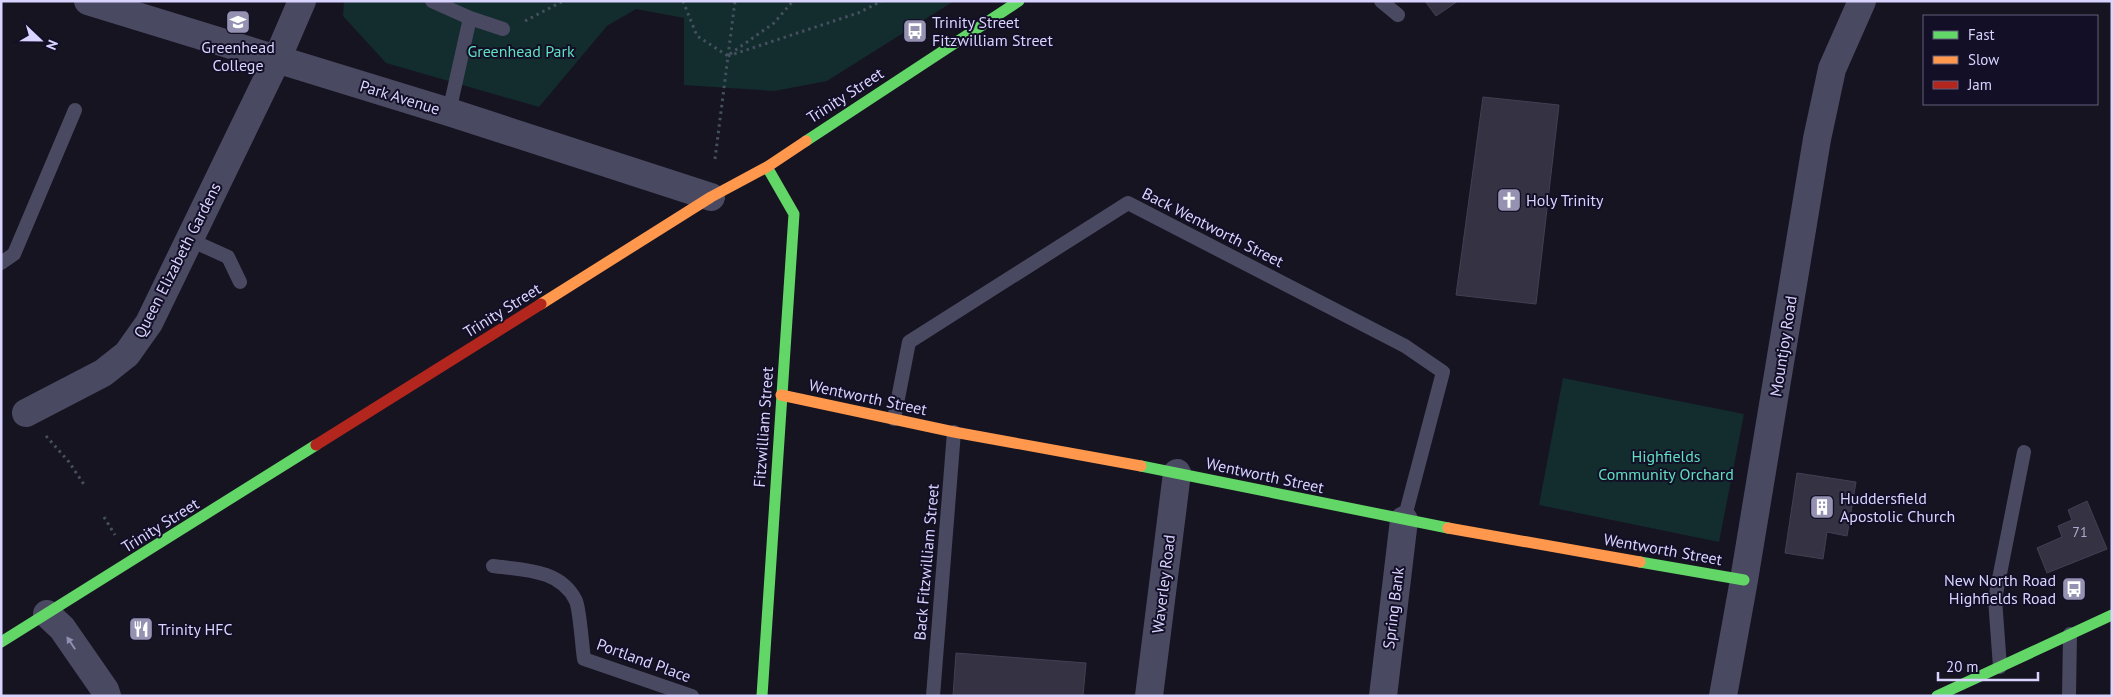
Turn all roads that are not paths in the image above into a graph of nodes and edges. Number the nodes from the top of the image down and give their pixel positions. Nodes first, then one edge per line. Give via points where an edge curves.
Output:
1 (88, 1) edge
2 (302, 1) edge
3 (432, 1) edge
4 (1019, 1) edge
5 (1381, 1) edge
6 (1862, 1) edge
7 (1398, 15) dead end
8 (470, 18) junction
9 (503, 29) road end
10 (277, 59) junction
11 (75, 110) dead end
12 (450, 112) junction
13 (767, 167) junction
14 (711, 197) junction
15 (188, 240) junction
16 (1, 263) edge
17 (240, 282) dead end
18 (781, 395) junction
19 (26, 413) dead end
20 (894, 419) junction
21 (954, 432) junction
22 (2024, 452) dead end
23 (1177, 473) junction
24 (1404, 520) junction
25 (494, 566) dead end
26 (1744, 580) junction
27 (47, 614) junction
28 (2112, 615) edge
29 (2070, 634) junction
30 (1, 642) edge
31 (2000, 667) junction
32 (100, 685) edge
33 (692, 696) edge
34 (762, 696) edge
35 (933, 696) edge
36 (1149, 696) edge
37 (1383, 696) edge
38 (1722, 696) edge
39 (1938, 696) edge
40 (2069, 696) edge

1 - 10 street, Park Avenue
2 - 10 street, Queen Elizabeth Gardens
3 - 8 lane
4 - 13 main road, Trinity Street
5 - 7 lane
6 - 26 street, Mountjoy Road via 1832,69 1817,139
8 - 9 lane
8 - 12 lane
10 - 12 street, Park Avenue
10 - 15 street, Queen Elizabeth Gardens
11 - 16 lane via 14,254
12 - 14 street, Park Avenue
13 - 14 main road, Trinity Street
13 - 18 main road, Fitzwilliam Street via 794,214
14 - 27 main road, Trinity Street
15 - 17 lane via 228,257
15 - 19 street, Queen Elizabeth Gardens via 148,323 127,354 103,373
18 - 20 main road, Wentworth Street
18 - 34 main road, Fitzwilliam Street
20 - 21 main road, Wentworth Street
20 - 24 lane, Back Wentworth Street via 909,342 1128,203 1405,346 1443,372
21 - 23 main road, Wentworth Street
21 - 35 lane, Back Fitzwilliam Street
22 - 31 lane via 1995,599
23 - 24 main road, Wentworth Street
23 - 36 street, Waverley Road
24 - 26 main road, Wentworth Street
24 - 37 street, Spring Bank
25 - 33 lane, Portland Place via 538,572 562,581 576,601 584,659
26 - 38 street, Mountjoy Road
27 - 30 main road, Trinity Street
32 -> 27 street via 62,628
28 - 29 main road
29 - 31 main road
29 - 40 lane
31 - 39 main road

